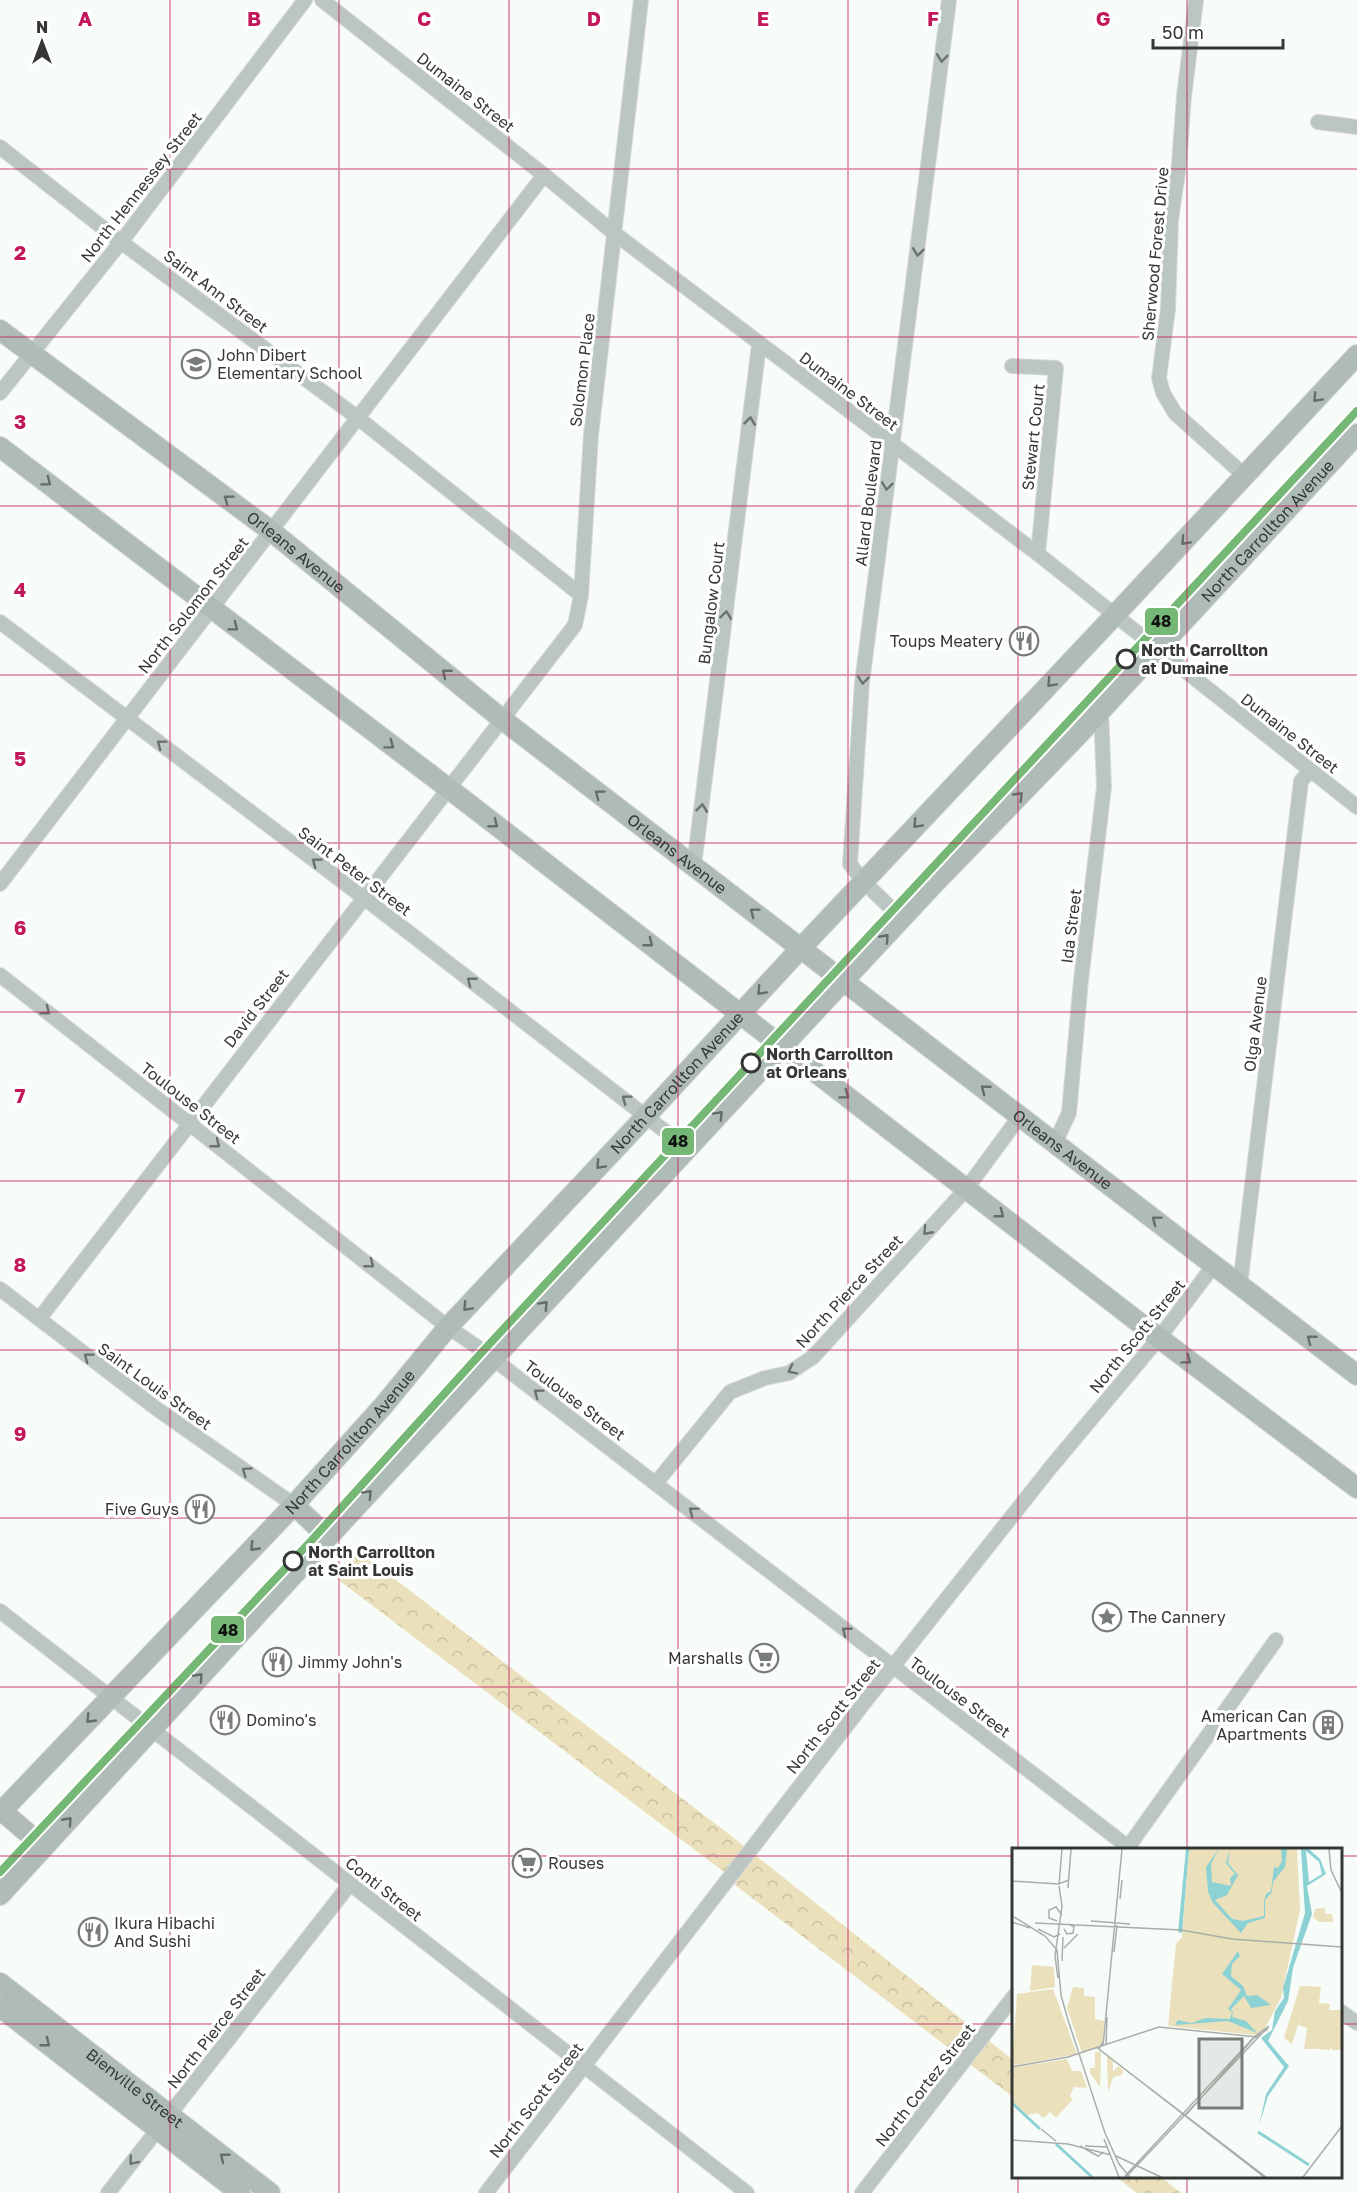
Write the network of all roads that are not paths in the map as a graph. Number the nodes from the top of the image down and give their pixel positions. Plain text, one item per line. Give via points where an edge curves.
1 (305, 0) edge
2 (322, 0) edge
3 (641, 0) edge
4 (949, 0) edge
5 (1196, 0) edge
6 (1318, 122) dead end
7 (1357, 127) edge
8 (0, 147) edge
9 (544, 175) junction
10 (614, 232) junction
11 (121, 242) junction
12 (0, 330) edge
13 (759, 345) junction
14 (30, 353) junction
15 (1357, 355) edge
16 (1012, 366) dead end
17 (0, 393) edge
18 (358, 418) junction
19 (1357, 434) edge
20 (892, 444) junction
21 (0, 447) edge
22 (1245, 476) junction
23 (271, 531) junction
24 (1038, 554) junction
25 (581, 595) junction
26 (211, 609) junction
27 (1114, 616) junction
28 (0, 622) edge
29 (1157, 649) junction
30 (1101, 709) junction
31 (127, 718) junction
32 (503, 720) junction
33 (1310, 771) junction
34 (448, 789) junction
35 (1357, 807) edge
36 (694, 866) junction
37 (864, 881) junction
38 (0, 884) edge
39 (363, 897) junction
40 (902, 919) junction
41 (801, 948) junction
42 (0, 975) edge
43 (845, 981) junction
44 (740, 1013) junction
45 (782, 1047) junction
46 (647, 1115) junction
47 (1020, 1116) junction
48 (189, 1123) junction
49 (1055, 1143) junction
50 (688, 1149) junction
51 (967, 1188) junction
52 (1214, 1265) junction
53 (1240, 1285) junction
54 (0, 1289) edge
55 (39, 1319) junction
56 (448, 1327) junction
57 (1159, 1338) junction
58 (494, 1359) junction
59 (1357, 1375) edge
60 (656, 1483) junction
61 (1357, 1488) edge
62 (294, 1505) junction
63 (328, 1537) junction
64 (0, 1611) edge
65 (1276, 1640) dead end
66 (892, 1667) junction
67 (111, 1697) junction
68 (152, 1730) junction
69 (1, 1812) edge
70 (44, 1847) junction
71 (1128, 1848) edge
72 (1130, 1848) edge
73 (350, 1884) junction
74 (0, 1895) edge
75 (0, 1983) edge
76 (1012, 1999) edge
77 (0, 2007) edge
78 (1342, 2012) edge
79 (1357, 2024) edge
80 (583, 2066) junction
81 (163, 2121) junction
82 (108, 2193) edge
83 (240, 2193) edge
84 (270, 2193) edge
85 (486, 2193) edge
86 (747, 2193) edge
87 (862, 2193) edge

1 - 11 street, North Hennessey Street
2 - 9 street, Dumaine Street
3 - 10 street, Solomon Place
4 -> 20 street, Allard Boulevard
5 - 22 street, Sherwood Forest Drive via 1171,220 1168,309 1159,378 1175,413
6 - 7 street
8 - 11 street, Saint Ann Street
9 - 10 street, Dumaine Street
9 - 18 street, North Solomon Street
10 - 13 street, Dumaine Street
10 - 25 street, Solomon Place via 591,435
11 - 14 street, North Hennessey Street
11 - 18 street, Saint Ann Street
12 - 14 main road, Orleans Avenue
13 - 20 street, Dumaine Street
36 -> 13 street, Bungalow Court
14 - 17 street, North Hennessey Street
23 -> 14 main road, Orleans Avenue
15 -> 22 main road, North Carrollton Avenue
16 - 24 street, Stewart Court via 1056,368
18 - 23 street, North Solomon Street
18 - 25 street, Saint Ann Street
19 - 29 main road, North Carrollton Avenue
20 - 24 street, Dumaine Street
20 -> 37 street, Allard Boulevard via 862,683 850,864
21 -> 26 main road
22 -> 27 main road, North Carrollton Avenue
23 - 26 street, North Solomon Street
32 -> 23 main road, Orleans Avenue
24 - 27 street, Dumaine Street
25 - 32 street, Solomon Place via 575,625
26 - 31 street, North Solomon Street
26 -> 34 main road
27 - 29 street, Dumaine Street
27 -> 37 main road, North Carrollton Avenue
28 - 31 street, Saint Peter Street
29 - 30 main road, North Carrollton Avenue
29 - 33 street, Dumaine Street
40 -> 30 main road, North Carrollton Avenue
30 - 49 street, Ida Street via 1104,787 1069,1113
31 - 38 street, North Solomon Street
39 -> 31 street, Saint Peter Street
32 - 34 street, David Street
36 -> 32 main road, Orleans Avenue
33 - 35 street, Dumaine Street
33 - 53 street, Olga Avenue via 1300,781
34 - 39 street, David Street
34 -> 44 main road
41 -> 36 main road, Orleans Avenue
37 - 40 street, Allard Boulevard
37 - 41 main road, North Carrollton Avenue
46 -> 39 street, Saint Peter Street
39 - 48 street, David Street
43 -> 40 main road, North Carrollton Avenue
41 - 43 main road, Orleans Avenue
41 -> 44 main road, North Carrollton Avenue
42 -> 48 street, Toulouse Street
43 - 45 main road, North Carrollton Avenue
47 -> 43 main road, Orleans Avenue
44 - 45 main road
44 - 46 main road, North Carrollton Avenue
50 -> 45 main road, North Carrollton Avenue
45 -> 51 main road
46 - 50 street, Saint Peter Street
46 -> 56 main road, North Carrollton Avenue
47 - 49 main road, Orleans Avenue
47 - 51 street, North Pierce Street
48 - 55 street, David Street
48 -> 56 street, Toulouse Street
52 -> 49 main road, Orleans Avenue
58 -> 50 main road, North Carrollton Avenue
51 -> 57 main road
51 -> 60 street, North Pierce Street via 813,1358 789,1373 730,1392
52 - 53 main road, Orleans Avenue
52 - 57 street, North Scott Street
59 -> 53 main road, Orleans Avenue
54 - 55 street, Saint Louis Street
62 -> 55 street, Saint Louis Street via 157,1409
56 - 58 street, Toulouse Street
56 - 62 main road, North Carrollton Avenue
57 -> 61 main road
57 - 66 street, North Scott Street
60 -> 58 street, Toulouse Street
63 -> 58 main road, North Carrollton Avenue
66 -> 60 street, Toulouse Street
62 - 63 main road
62 -> 67 main road, North Carrollton Avenue
68 -> 63 main road, North Carrollton Avenue
64 - 67 street, Conti Street
65 - 72 street
66 - 71 street, Toulouse Street
66 - 80 street, North Scott Street
67 - 68 street, Conti Street
67 -> 69 main road, North Carrollton Avenue
70 -> 68 main road, North Carrollton Avenue
68 - 73 street, Conti Street
69 - 70 main road
70 - 74 main road, North Carrollton Avenue
73 - 80 street, Conti Street
73 - 81 street, North Pierce Street
75 - 81 main road, Bienville Street
76 - 87 street, North Cortez Street
77 -> 81 main road, Bienville Street
78 - 79 street
80 - 85 street, North Scott Street
80 - 86 street, Conti Street
81 -> 82 street, North Pierce Street
81 - 83 main road, Bienville Street
84 -> 81 main road, Bienville Street

